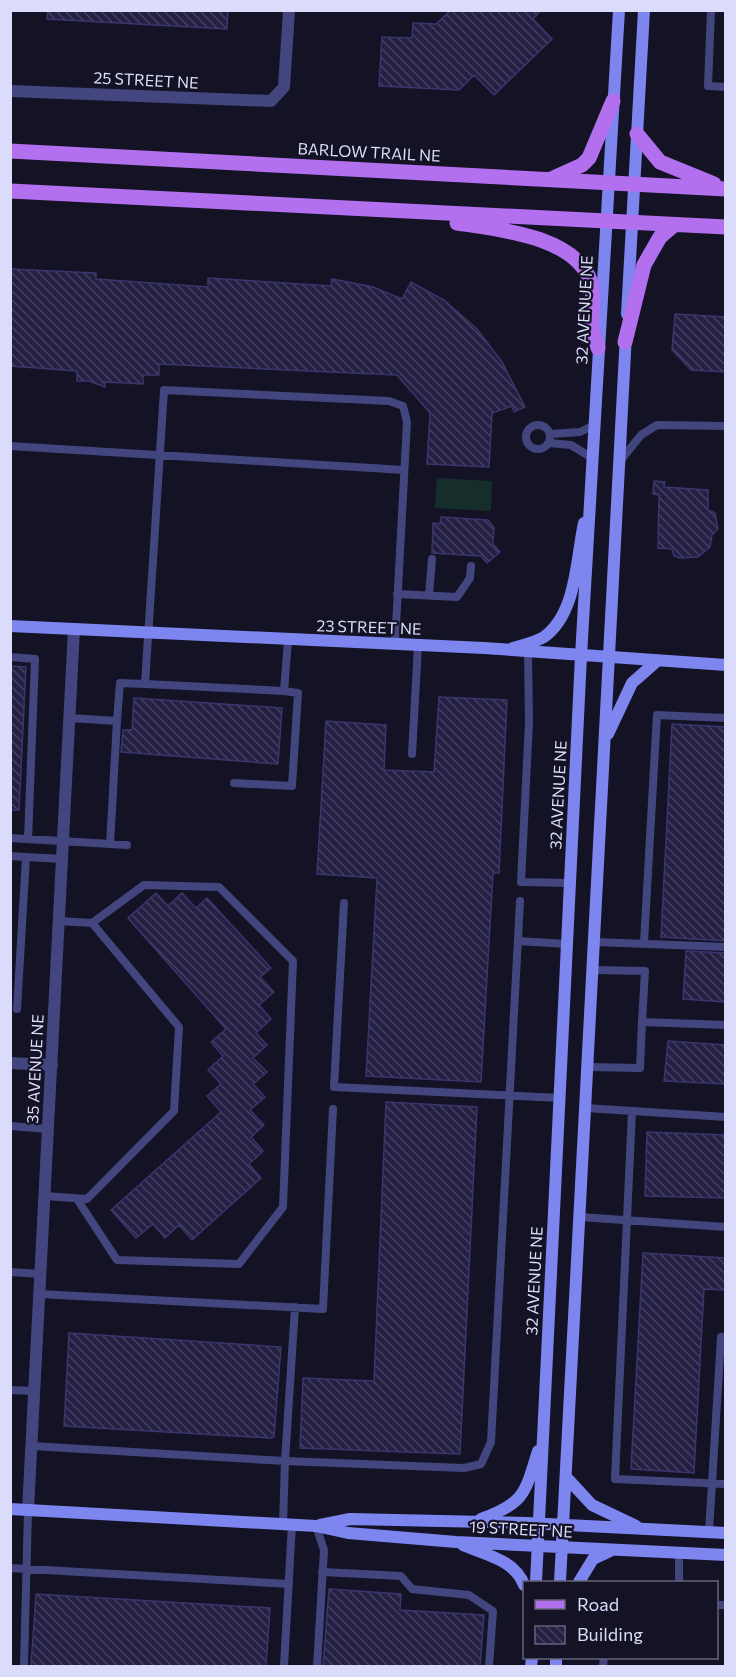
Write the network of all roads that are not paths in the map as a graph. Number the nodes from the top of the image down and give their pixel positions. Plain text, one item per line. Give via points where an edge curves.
1 (289, 10) edge
2 (619, 10) edge
3 (644, 10) edge
4 (711, 10) edge
5 (726, 87) edge
6 (10, 91) edge
7 (612, 102) junction
8 (637, 134) junction
9 (10, 151) edge
10 (549, 180) junction
11 (608, 183) junction
12 (634, 184) junction
13 (726, 189) edge
14 (10, 191) edge
15 (377, 211) junction
16 (605, 222) junction
17 (631, 223) junction
18 (674, 225) junction
19 (726, 228) edge
20 (625, 342) junction
21 (598, 348) junction
22 (596, 424) junction
23 (726, 426) edge
24 (550, 434) junction
25 (549, 443) junction
26 (10, 446) edge
27 (160, 456) junction
28 (594, 459) junction
29 (620, 462) junction
30 (404, 470) junction
31 (592, 490) junction
32 (432, 559) dead end
33 (471, 566) dead end
34 (397, 594) junction
35 (429, 595) junction
36 (10, 626) edge
37 (74, 629) junction
38 (149, 634) junction
39 (288, 640) junction
40 (395, 644) junction
41 (418, 645) junction
42 (506, 650) junction
43 (528, 651) junction
44 (581, 656) junction
45 (10, 657) edge
46 (609, 658) junction
47 (657, 661) junction
48 (726, 665) edge
49 (145, 684) junction
50 (284, 691) junction
51 (70, 718) junction
52 (726, 718) edge
53 (117, 721) junction
54 (604, 744) junction
55 (412, 754) dead end
56 (234, 783) dead end
57 (10, 838) edge
58 (28, 839) junction
59 (63, 841) junction
60 (110, 844) junction
61 (127, 845) dead end
62 (10, 856) edge
63 (26, 857) junction
64 (62, 859) junction
65 (570, 883) junction
66 (520, 901) dead end
67 (344, 903) dead end
68 (59, 921) junction
69 (92, 923) junction
70 (518, 941) junction
71 (595, 942) junction
72 (644, 942) junction
73 (567, 944) junction
74 (726, 947) edge
75 (593, 970) junction
76 (17, 1009) dead end
77 (642, 1022) junction
78 (726, 1025) edge
79 (10, 1063) edge
80 (51, 1065) junction
81 (588, 1067) junction
82 (510, 1095) junction
83 (560, 1098) junction
84 (586, 1108) junction
85 (333, 1109) dead end
86 (632, 1111) junction
87 (726, 1117) edge
88 (10, 1126) edge
89 (48, 1129) junction
90 (45, 1196) junction
91 (77, 1198) junction
92 (580, 1217) junction
93 (627, 1221) junction
94 (726, 1227) edge
95 (10, 1272) edge
96 (41, 1274) junction
97 (39, 1294) junction
98 (295, 1307) junction
99 (726, 1337) edge
100 (10, 1390) edge
101 (34, 1391) junction
102 (722, 1394) edge
103 (543, 1435) junction
104 (32, 1446) junction
105 (285, 1461) junction
106 (567, 1478) junction
107 (714, 1483) junction
108 (726, 1484) edge
109 (10, 1509) edge
110 (28, 1510) junction
111 (472, 1522) junction
112 (288, 1524) junction
113 (539, 1524) junction
114 (316, 1526) junction
115 (563, 1526) junction
116 (643, 1529) junction
117 (709, 1532) junction
118 (726, 1533) edge
119 (456, 1542) junction
120 (538, 1545) junction
121 (562, 1546) junction
122 (611, 1551) junction
123 (680, 1553) junction
124 (726, 1555) edge
125 (10, 1568) edge
126 (25, 1569) junction
127 (322, 1572) junction
128 (523, 1581) edge
129 (536, 1581) edge
130 (560, 1581) edge
131 (580, 1581) edge
132 (679, 1581) edge
133 (289, 1584) junction
134 (24, 1666) edge
135 (284, 1666) edge
136 (317, 1666) edge
137 (489, 1666) edge

1 - 6 street, 25 STREET NE via 286,74 279,96 264,102
2 - 7 main road, 32 AVENUE NE
3 - 8 main road
4 - 5 lane via 708,86
7 - 10 main road via 589,158
7 - 11 main road, 32 AVENUE NE
8 - 12 main road
8 - 13 main road via 660,162
9 - 10 main road, BARLOW TRAIL NE
10 - 11 main road, BARLOW TRAIL NE
11 - 12 main road, BARLOW TRAIL NE
11 - 16 main road, 32 AVENUE NE
12 - 13 main road, BARLOW TRAIL NE
12 - 17 main road
14 - 15 main road
15 - 16 main road
15 - 21 main road via 508,231 552,244 580,264 590,281 592,327
16 - 17 main road
16 - 21 main road, 32 AVENUE NE
17 - 18 main road
17 - 20 main road
18 - 19 main road
18 - 20 main road via 660,237 644,265
20 - 29 main road
21 - 22 main road, 32 AVENUE NE
22 - 24 lane via 580,432
22 - 28 main road, 32 AVENUE NE
23 - 29 lane via 657,425 641,435
24 - 25 lane
24 - 25 lane via 544,426 536,425 528,429 526,437 534,449
25 - 28 lane via 570,445
26 - 27 lane
27 - 30 lane
27 - 30 lane via 164,390 389,400 402,406 406,414
27 - 38 lane
28 - 31 main road, 32 AVENUE NE
29 - 46 main road
30 - 34 lane
31 - 42 main road via 573,585 563,613 542,638
31 - 44 main road, 32 AVENUE NE
32 - 35 lane
33 - 35 lane via 470,578 458,597
34 - 35 lane
34 - 40 lane
36 - 37 main road, 23 STREET NE
37 - 38 main road, 23 STREET NE
37 - 51 street, 35 AVENUE NE
38 - 39 main road, 23 STREET NE
38 - 49 lane
39 - 40 main road, 23 STREET NE
39 - 50 lane
40 - 41 main road, 23 STREET NE
41 - 42 main road, 23 STREET NE
41 - 55 lane
42 - 43 main road, 23 STREET NE
43 - 44 main road, 23 STREET NE
43 - 65 lane via 529,723 521,882
44 - 46 main road, 23 STREET NE
44 - 65 main road, 32 AVENUE NE
45 - 58 lane via 35,658
46 - 47 main road, 23 STREET NE
46 - 54 main road
47 - 48 main road, 23 STREET NE
47 - 54 main road via 624,694
49 - 50 lane
49 - 53 lane via 120,683
50 - 56 lane via 298,693 292,786
51 - 53 lane
51 - 59 street, 35 AVENUE NE
52 - 72 lane via 657,715
53 - 60 lane
54 - 71 main road
57 - 58 lane
58 - 59 lane
59 - 60 lane
59 - 64 street, 35 AVENUE NE
60 - 61 lane
62 - 63 lane
63 - 64 lane
63 - 76 lane
64 - 68 street, 35 AVENUE NE
65 - 73 main road, 32 AVENUE NE
66 - 70 lane
67 - 82 lane via 334,1088
68 - 69 lane
68 - 80 street, 35 AVENUE NE
69 - 91 lane via 179,1027 174,1111 87,1199
69 - 91 lane via 144,885 219,887 293,961 283,1207 239,1264 117,1260
70 - 73 lane
70 - 82 lane
71 - 72 lane
71 - 75 main road
72 - 74 lane
73 - 83 main road, 32 AVENUE NE
75 - 77 lane via 645,971
75 - 81 main road
77 - 78 lane
77 - 81 lane via 640,1068
79 - 80 street
80 - 89 street, 35 AVENUE NE
81 - 84 main road
82 - 83 lane
82 - 105 lane via 491,1442 481,1464 464,1468
83 - 103 main road, 32 AVENUE NE
84 - 86 lane
84 - 92 main road
85 - 98 lane via 323,1309
86 - 87 lane
86 - 93 lane
88 - 89 lane
89 - 90 street, 35 AVENUE NE
90 - 91 lane
90 - 96 street, 35 AVENUE NE
92 - 93 lane
92 - 106 main road
93 - 94 lane
93 - 107 lane via 615,1479
95 - 96 lane
96 - 97 street, 35 AVENUE NE
97 - 98 lane
97 - 101 street, 35 AVENUE NE
98 - 105 lane
99 - 102 lane via 722,1336
100 - 101 lane
101 - 104 street, 35 AVENUE NE
102 - 107 lane
103 - 111 main road via 519,1501
103 - 113 main road, 32 AVENUE NE
104 - 105 lane
104 - 110 street, 35 AVENUE NE
105 - 112 lane
106 - 115 main road
106 - 116 main road via 592,1505
107 - 108 lane
107 - 117 lane
109 - 110 main road, 19 STREET NE
110 - 112 main road, 19 STREET NE
110 - 126 lane
111 - 113 main road, 19 STREET NE
111 - 114 main road, 19 STREET NE via 350,1519
112 - 114 main road, 19 STREET NE
112 - 133 lane
113 - 115 main road, 19 STREET NE
113 - 120 main road, 32 AVENUE NE
114 - 119 main road, 19 STREET NE via 348,1533
114 - 127 lane via 324,1550
115 - 116 main road, 19 STREET NE
115 - 121 main road
116 - 117 main road, 19 STREET NE
117 - 118 main road, 19 STREET NE
119 - 120 main road, 19 STREET NE
119 - 128 main road via 510,1564
120 - 121 main road, 19 STREET NE
120 - 129 main road, 32 AVENUE NE
121 - 122 main road, 19 STREET NE
121 - 130 main road
122 - 123 main road, 19 STREET NE
122 - 131 main road via 593,1559
123 - 124 main road, 19 STREET NE
123 - 132 lane
125 - 126 lane
126 - 133 lane
126 - 134 lane
127 - 136 lane
127 - 137 lane via 401,1576 412,1589 469,1594 493,1611
133 - 135 lane

